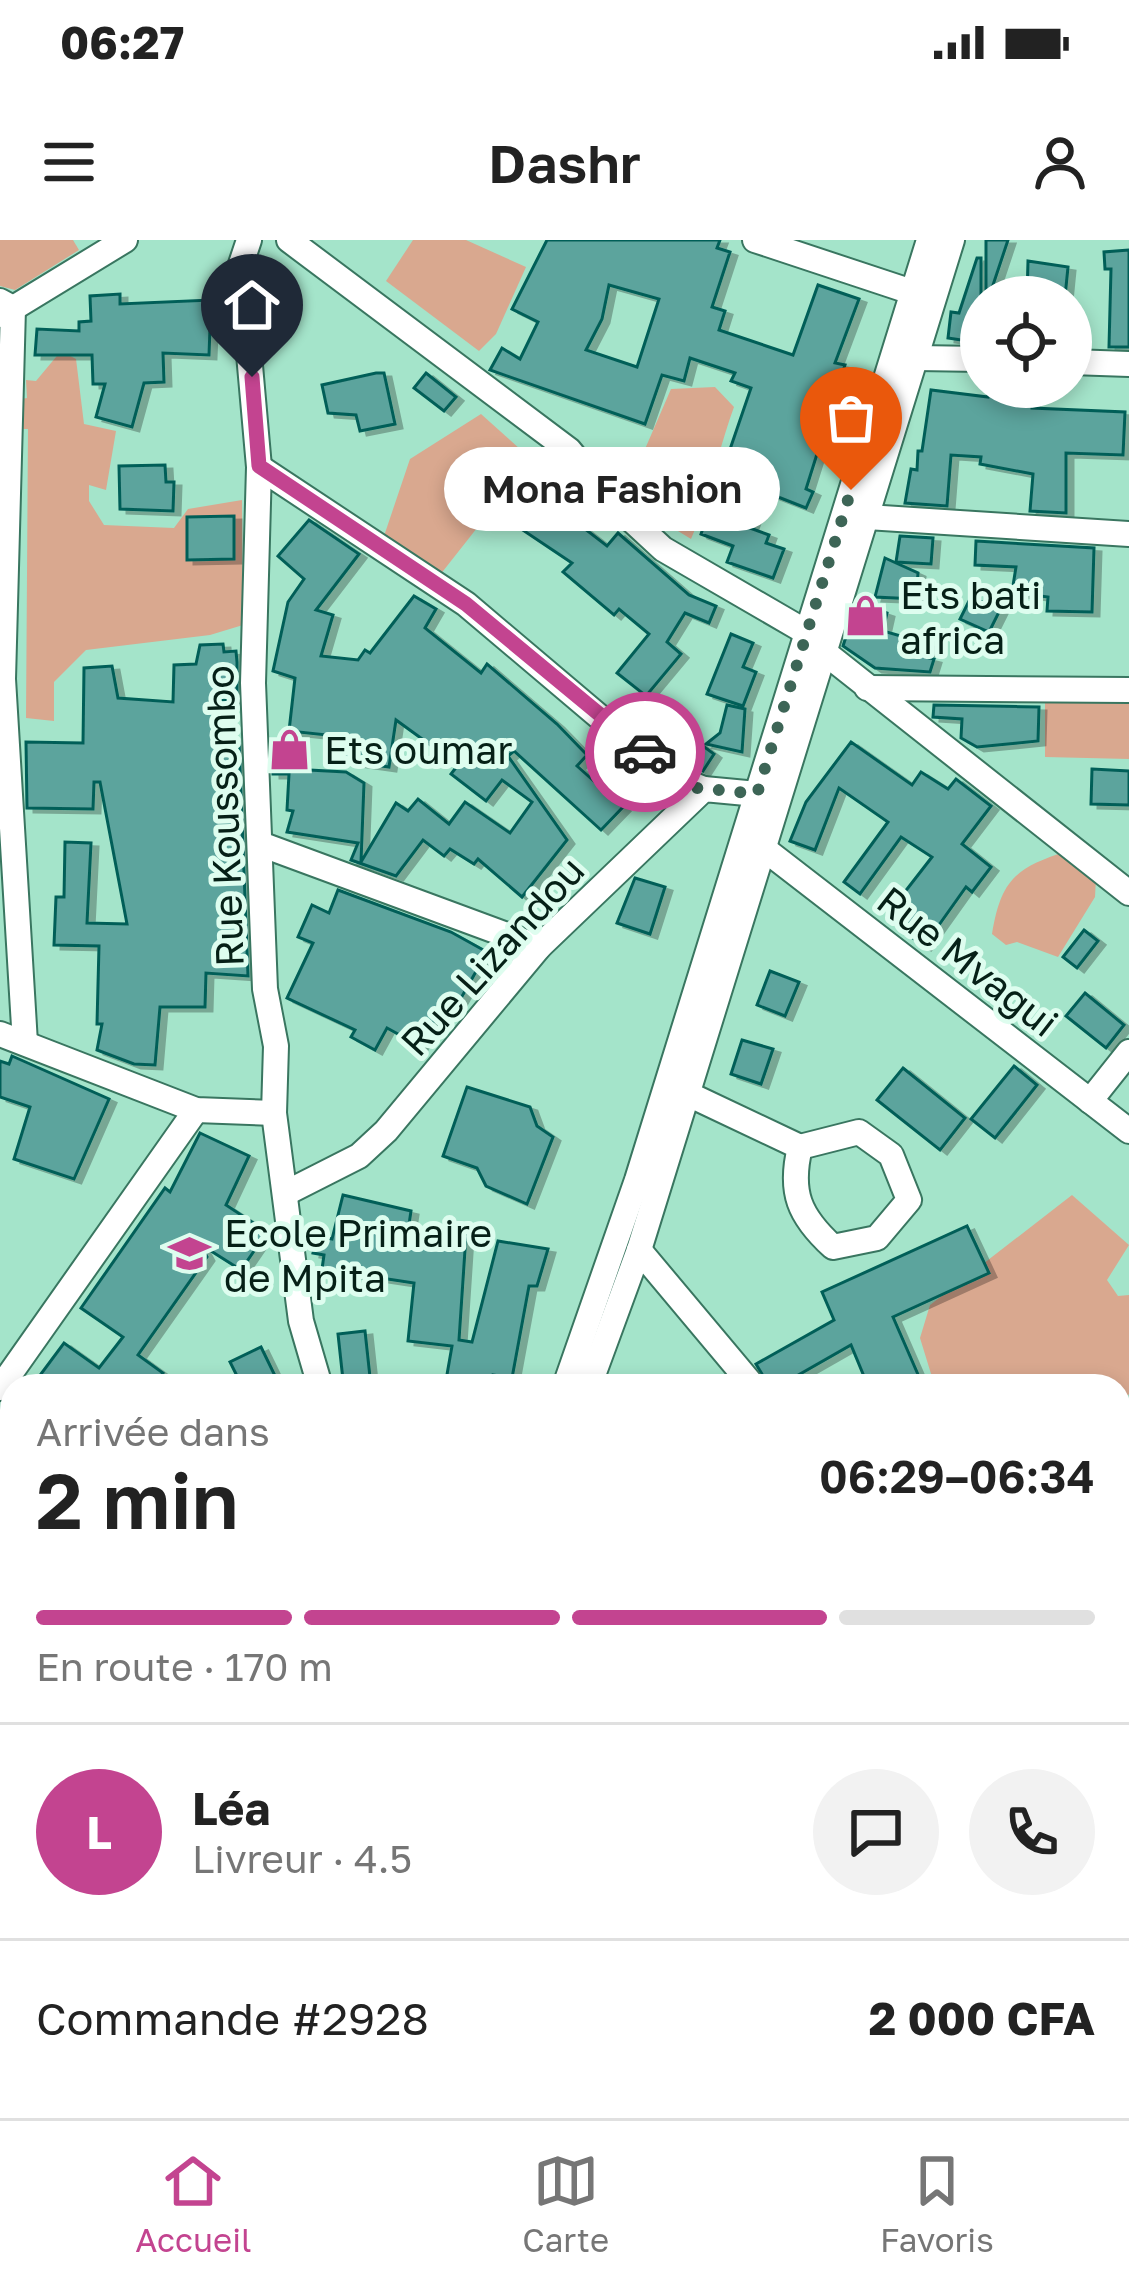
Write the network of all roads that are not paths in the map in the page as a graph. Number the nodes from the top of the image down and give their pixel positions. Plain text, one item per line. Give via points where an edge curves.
1 (124, 240) edge
2 (250, 240) edge
3 (289, 240) edge
4 (755, 240) edge
5 (929, 240) edge
6 (952, 240) edge
7 (912, 292) junction
8 (4, 308) edge
9 (917, 358) junction
10 (960, 359) edge
11 (1092, 363) edge
12 (1129, 364) edge
13 (259, 466) junction
14 (867, 517) junction
15 (1129, 534) edge
16 (806, 632) junction
17 (824, 652) junction
18 (867, 688) junction
19 (1129, 690) edge
20 (704, 789) junction
21 (757, 794) junction
22 (263, 845) junction
23 (763, 848) junction
24 (1129, 893) edge
25 (539, 947) junction
26 (0, 1034) edge
27 (25, 1043) junction
28 (1129, 1052) edge
29 (688, 1094) junction
30 (1090, 1101) junction
31 (196, 1110) junction
32 (274, 1113) junction
33 (1129, 1131) edge
34 (800, 1147) junction
35 (286, 1193) junction
36 (639, 1250) junction
37 (10, 1374) edge
38 (316, 1374) edge
39 (570, 1374) edge
40 (593, 1374) edge
41 (743, 1374) edge

1 - 8 street
2 - 13 street, Rue Koussombo via 241,264
3 - 16 street via 569,450 663,549
4 - 7 street
5 - 7 street
6 - 9 street
7 - 16 street
8 - 27 street via 3,679
9 - 10 street
9 - 14 street
11 - 12 street
13 - 20 street via 466,604 667,774
13 - 22 street, Rue Koussombo via 253,683
14 - 15 street
14 - 17 street
16 - 21 street
17 - 18 street
17 - 23 street
18 - 19 street
18 - 24 street
20 - 21 street
20 - 25 street, Rue Lizandou
21 - 39 street
22 - 25 street
22 - 32 street, Rue Koussombo
23 - 29 street
23 - 30 street, Rue Mvagui
25 - 35 street, Rue Lizandou via 386,1131 359,1156
26 - 27 street
27 - 31 street
28 - 30 street
29 - 34 street
29 - 36 street
30 - 33 street, Rue Mvagui
31 - 32 street
31 - 37 street
32 - 35 street, Rue Koussombo
34 - 34 street via 792,1180 804,1221 833,1247 877,1238 909,1200 892,1155 859,1132
35 - 38 street, Rue Koussombo via 301,1321
36 - 40 street
36 - 41 street

